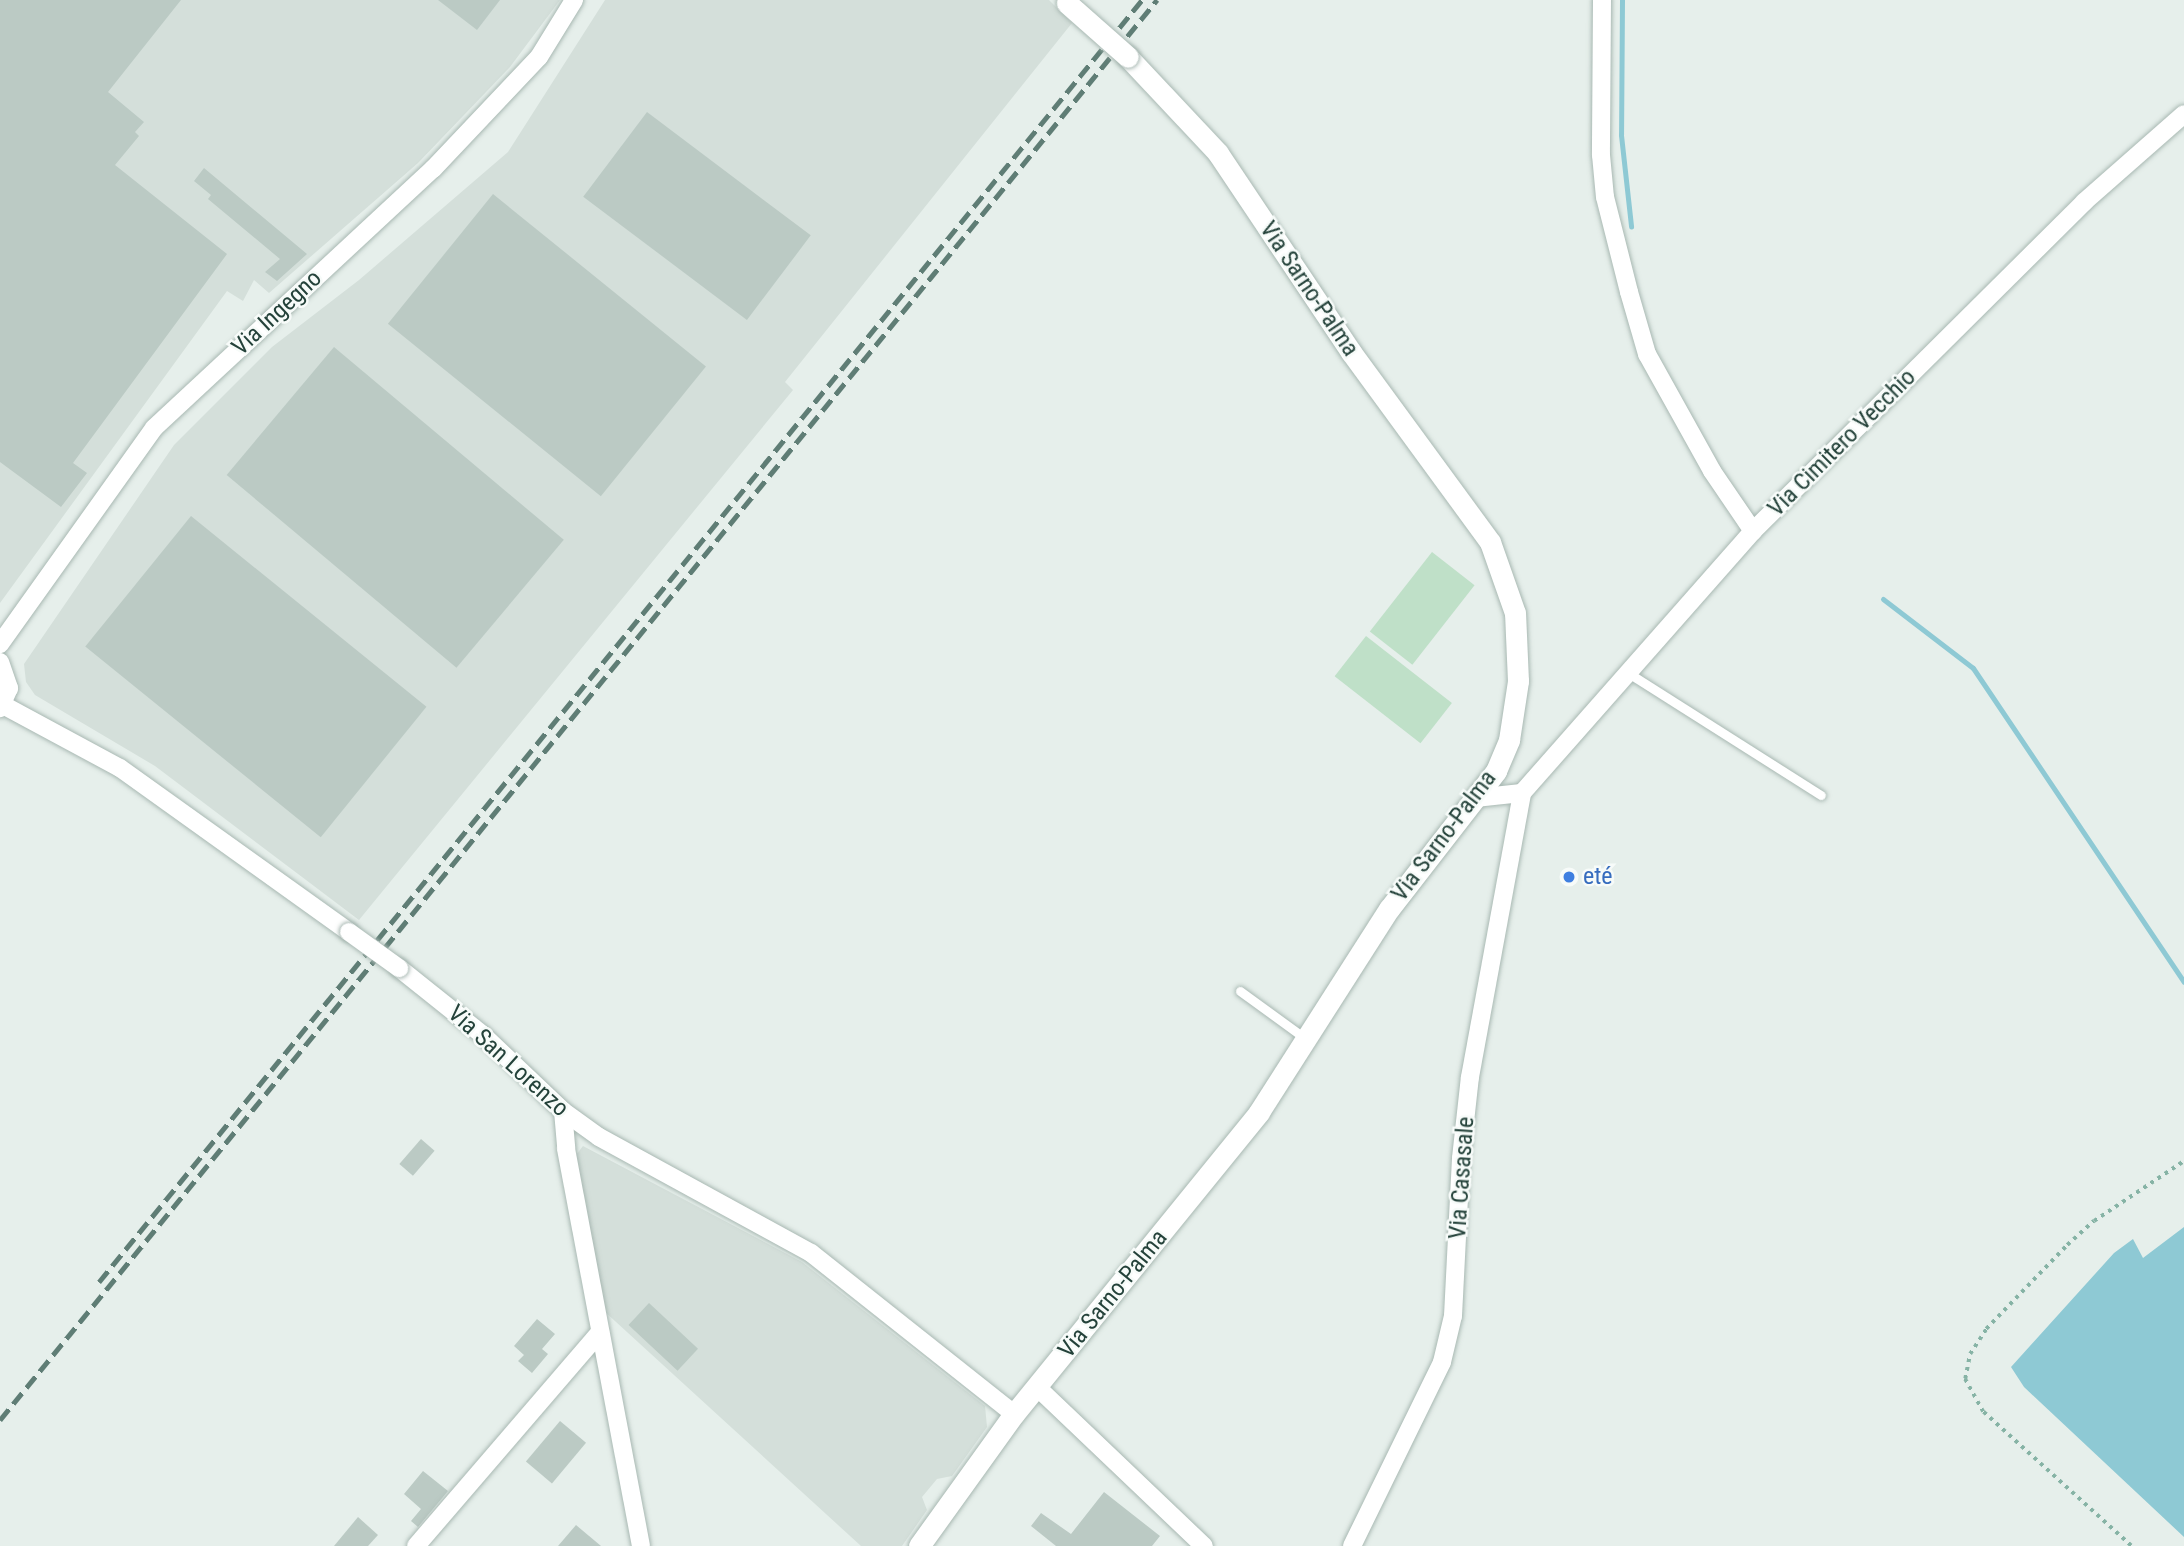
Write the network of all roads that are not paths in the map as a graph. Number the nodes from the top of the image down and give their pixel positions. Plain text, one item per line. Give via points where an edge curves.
1 (574, 0) edge
2 (1602, 0) edge
3 (1066, 2) edge
4 (2184, 114) edge
5 (1753, 531) junction
6 (0, 644) edge
7 (0, 662) edge
8 (1630, 674) junction
9 (1, 707) edge
10 (1522, 793) junction
11 (1821, 795) dead end
12 (1475, 798) junction
13 (1240, 991) dead end
14 (1306, 1039) junction
15 (564, 1111) junction
16 (600, 1332) junction
17 (1038, 1388) junction
18 (1014, 1414) junction
19 (416, 1546) edge
20 (641, 1546) edge
21 (919, 1546) edge
22 (1204, 1546) edge
23 (1352, 1546) edge

1 - 6 street, Via Ingegno via 539,57 433,169 154,428
2 - 5 street via 1601,155 1605,197 1629,292 1647,354 1712,471
3 - 12 main road, Via Sarno-Palma, bridge via 1128,57 1217,153 1351,352 1490,542 1515,613 1518,681 1509,740 1496,771
4 - 5 street, Via Cimitero Vecchio via 2084,202
5 - 8 street, Via Cimitero Vecchio
7 - 9 street via 9,688
8 - 10 street, Via Cimitero Vecchio
8 - 11 lane
9 - 15 street, Via San Lorenzo, bridge via 120,768 349,932 483,1035
10 - 12 street
10 - 23 street, Via Casasale via 1470,1077 1453,1316 1442,1362
12 - 14 main road, Via Sarno-Palma via 1389,909
13 - 14 lane
14 - 17 main road, Via Sarno-Palma via 1259,1112
15 - 16 street via 566,1149
15 - 18 street, Via San Lorenzo via 599,1137 811,1253
16 - 19 street
16 - 20 street
17 - 18 main road, Via Sarno-Palma
17 - 22 street
18 - 21 main road, Via Sarno-Palma

